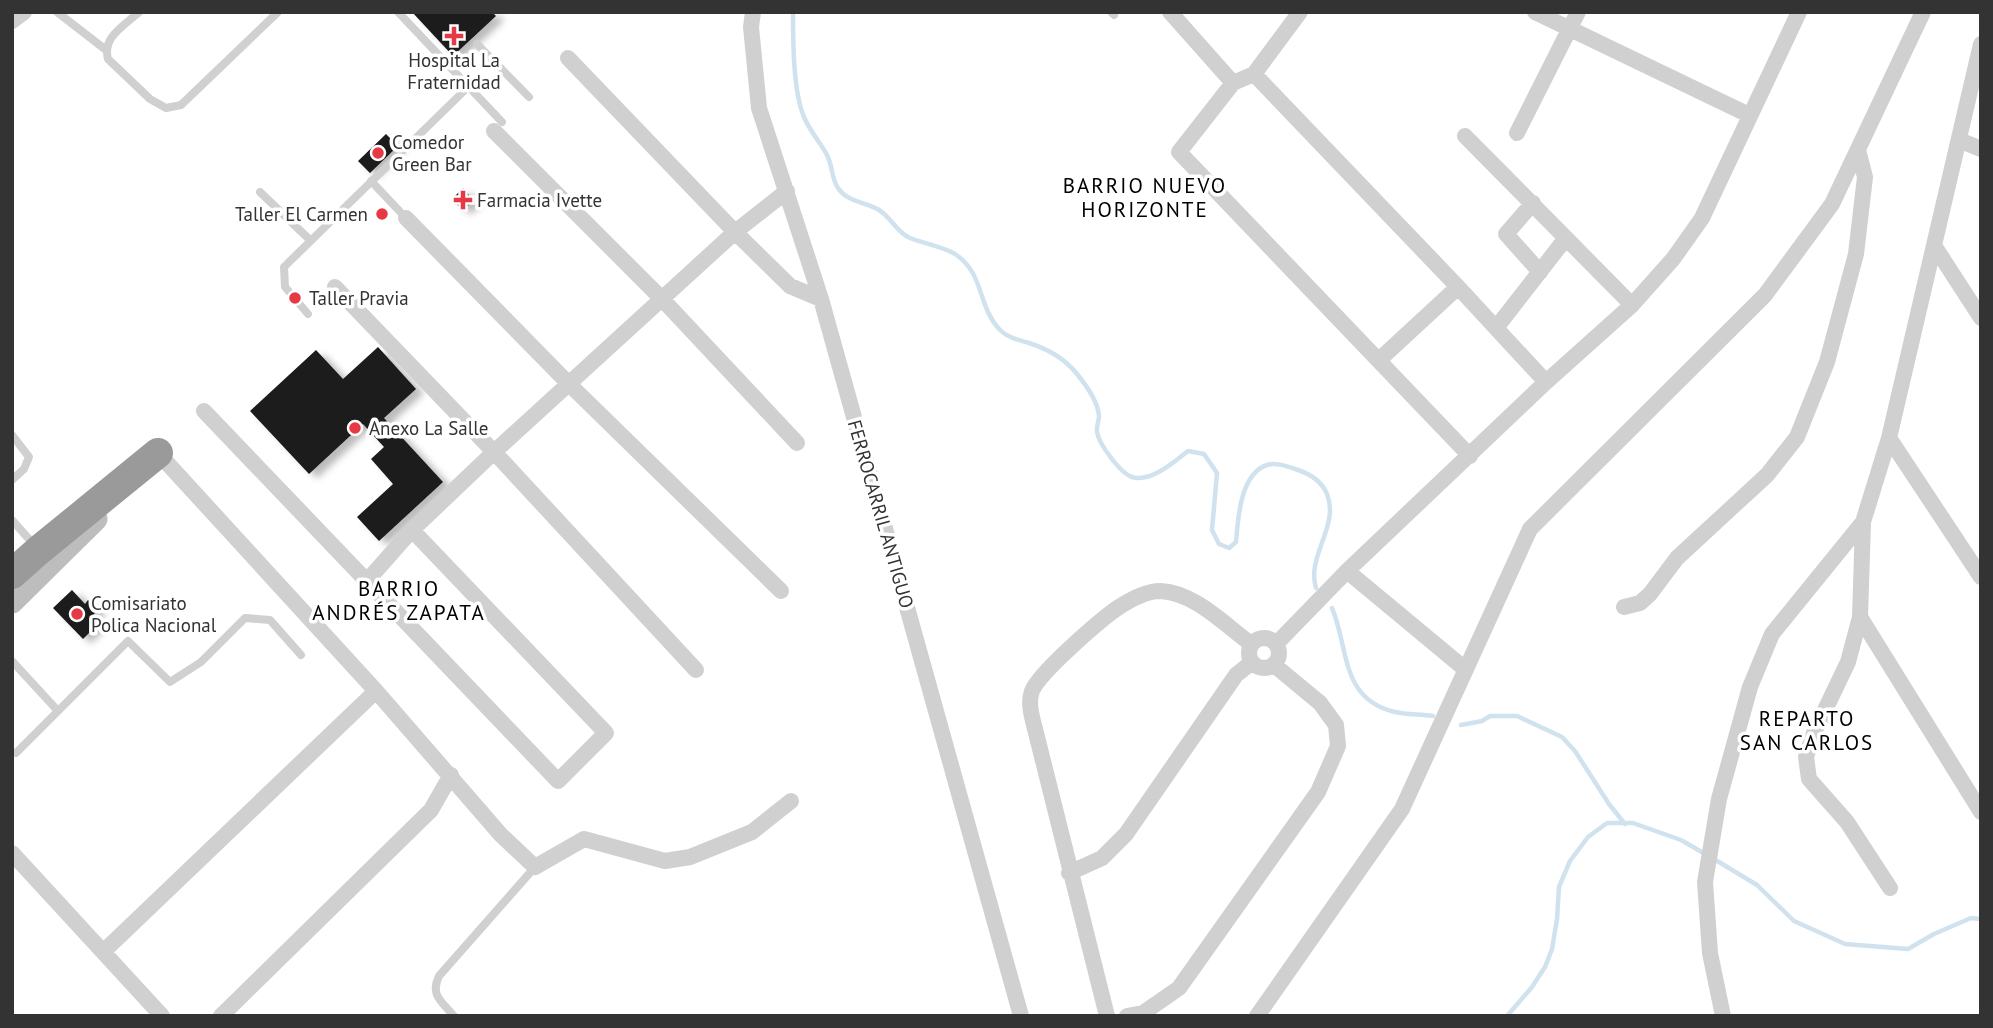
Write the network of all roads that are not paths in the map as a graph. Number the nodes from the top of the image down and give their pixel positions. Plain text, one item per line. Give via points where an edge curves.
1 (24, 12) edge
2 (57, 12) edge
3 (139, 12) edge
4 (278, 12) edge
5 (398, 12) edge
6 (753, 12) edge
7 (1170, 12) edge
8 (1300, 12) edge
9 (1535, 12) edge
10 (1577, 12) edge
11 (1799, 12) edge
12 (1923, 12) edge
13 (12, 21) edge
14 (1569, 30) junction
15 (477, 44) dead end
16 (1981, 44) edge
17 (106, 50) junction
18 (568, 58) dead end
19 (1254, 74) junction
20 (1233, 83) junction
21 (468, 87) junction
22 (529, 97) dead end
23 (1749, 115) junction
24 (498, 127) joint
25 (1517, 133) dead end
26 (1465, 136) dead end
27 (1959, 140) junction
28 (1981, 149) edge
29 (1858, 150) junction
30 (371, 181) junction
31 (787, 191) junction
32 (260, 192) dead end
33 (1533, 204) junction
34 (405, 218) joint
35 (735, 232) junction
36 (1566, 238) junction
37 (310, 240) junction
38 (1935, 247) junction
39 (1540, 272) junction
40 (335, 287) dead end
41 (1458, 287) junction
42 (662, 299) junction
43 (821, 299) junction
44 (1632, 305) junction
45 (307, 314) dead end
46 (1981, 318) edge
47 (1496, 328) junction
48 (1378, 360) junction
49 (1546, 382) junction
50 (569, 384) junction
51 (204, 411) dead end
52 (12, 435) edge
53 (1889, 438) junction
54 (797, 443) dead end
55 (494, 452) junction
56 (158, 453) junction
57 (1470, 456) junction
58 (12, 480) edge
59 (12, 520) edge
60 (1863, 522) junction
61 (412, 530) junction
62 (39, 550) junction
63 (1347, 571) junction
64 (12, 574) edge
65 (1981, 577) edge
66 (366, 582) junction
67 (12, 590) edge
68 (781, 591) dead end
69 (12, 602) edge
70 (1623, 607) dead end
71 (1860, 617) junction
72 (1277, 643) junction
73 (1251, 644) junction
74 (301, 655) dead end
75 (12, 661) edge
76 (1252, 662) junction
77 (1274, 665) junction
78 (1465, 669) junction
79 (696, 670) dead end
80 (376, 691) junction
81 (58, 711) junction
82 (16, 752) dead end
83 (451, 775) junction
84 (791, 801) dead end
85 (1980, 807) edge
86 (12, 853) edge
87 (535, 867) junction
88 (1069, 873) junction
89 (1889, 888) dead end
90 (103, 952) junction
91 (162, 1016) edge
92 (221, 1016) edge
93 (454, 1016) edge
94 (1021, 1016) edge
95 (1107, 1016) edge
96 (1127, 1016) edge
97 (1256, 1016) edge
98 (1723, 1016) edge

1 - 13 street
2 - 17 lane
3 - 17 lane via 109,39
4 - 17 lane via 181,105 166,108 150,99 108,59
5 - 21 lane
6 - 31 street, FERROCARRIL ANTIGUO via 759,108
7 - 20 street
8 - 19 street
9 - 14 street
10 - 14 street
11 - 23 street
12 - 29 street
14 - 23 street
14 - 25 street
15 - 22 lane
16 - 27 street
18 - 35 street
19 - 20 street
19 - 41 street
20 - 48 street via 1179,152
21 - 24 lane
21 - 30 lane
23 - 44 street via 1702,218
24 - 42 street
26 - 33 street
27 - 28 street
27 - 38 street
29 - 70 street via 1865,177 1856,254 1827,362 1797,437 1767,475 1678,558 1650,594 1640,603
29 - 78 street via 1832,204 1765,295 1530,529
30 - 34 lane
30 - 37 lane
31 - 35 street
31 - 43 street, FERROCARRIL ANTIGUO
32 - 37 lane
33 - 36 street
33 - 39 street via 1506,234
34 - 50 street
35 - 42 street
35 - 43 street via 790,286
36 - 39 street
36 - 44 street
37 - 45 lane via 284,267 285,287
38 - 46 street
38 - 53 street
39 - 47 street
40 - 55 street
41 - 47 street
41 - 48 street
42 - 50 street
42 - 54 street
43 - 94 street, FERROCARRIL ANTIGUO
44 - 49 street
47 - 49 street
48 - 57 street
49 - 57 street
50 - 55 street
50 - 68 street
51 - 66 street
52 - 58 lane via 29,457
53 - 60 street
53 - 65 street
55 - 61 street
55 - 79 street
56 - 62 highway
56 - 67 street
56 - 69 street
56 - 80 street
57 - 63 street
59 - 62 lane
60 - 71 street
60 - 98 street via 1772,634 1750,687 1719,799 1705,882 1710,953
61 - 66 street
61 - 66 street via 606,733 558,781
62 - 64 highway
63 - 72 street
63 - 78 street
71 - 85 street
71 - 89 street via 1848,662 1806,757 1809,779 1847,822
72 - 73 street via 1259,638
72 - 77 street via 1279,659
73 - 76 street
73 - 88 street via 1190,599 1160,591 1116,609 1044,671 1032,690 1030,704
74 - 81 lane via 270,620 245,618 201,662 170,682 128,641
75 - 81 lane
76 - 77 street via 1258,667
76 - 88 street via 1236,675 1126,834 1102,858
77 - 96 street via 1320,703 1336,725 1338,746 1318,792 1179,988 1143,1013
78 - 97 street via 1402,808
80 - 83 street
80 - 90 street
81 - 82 lane
83 - 87 street via 501,835
83 - 92 street via 431,810
84 - 87 street via 752,832 690,857 666,861 583,839
86 - 90 street
87 - 93 lane via 439,976 436,995
88 - 95 street
90 - 91 street

